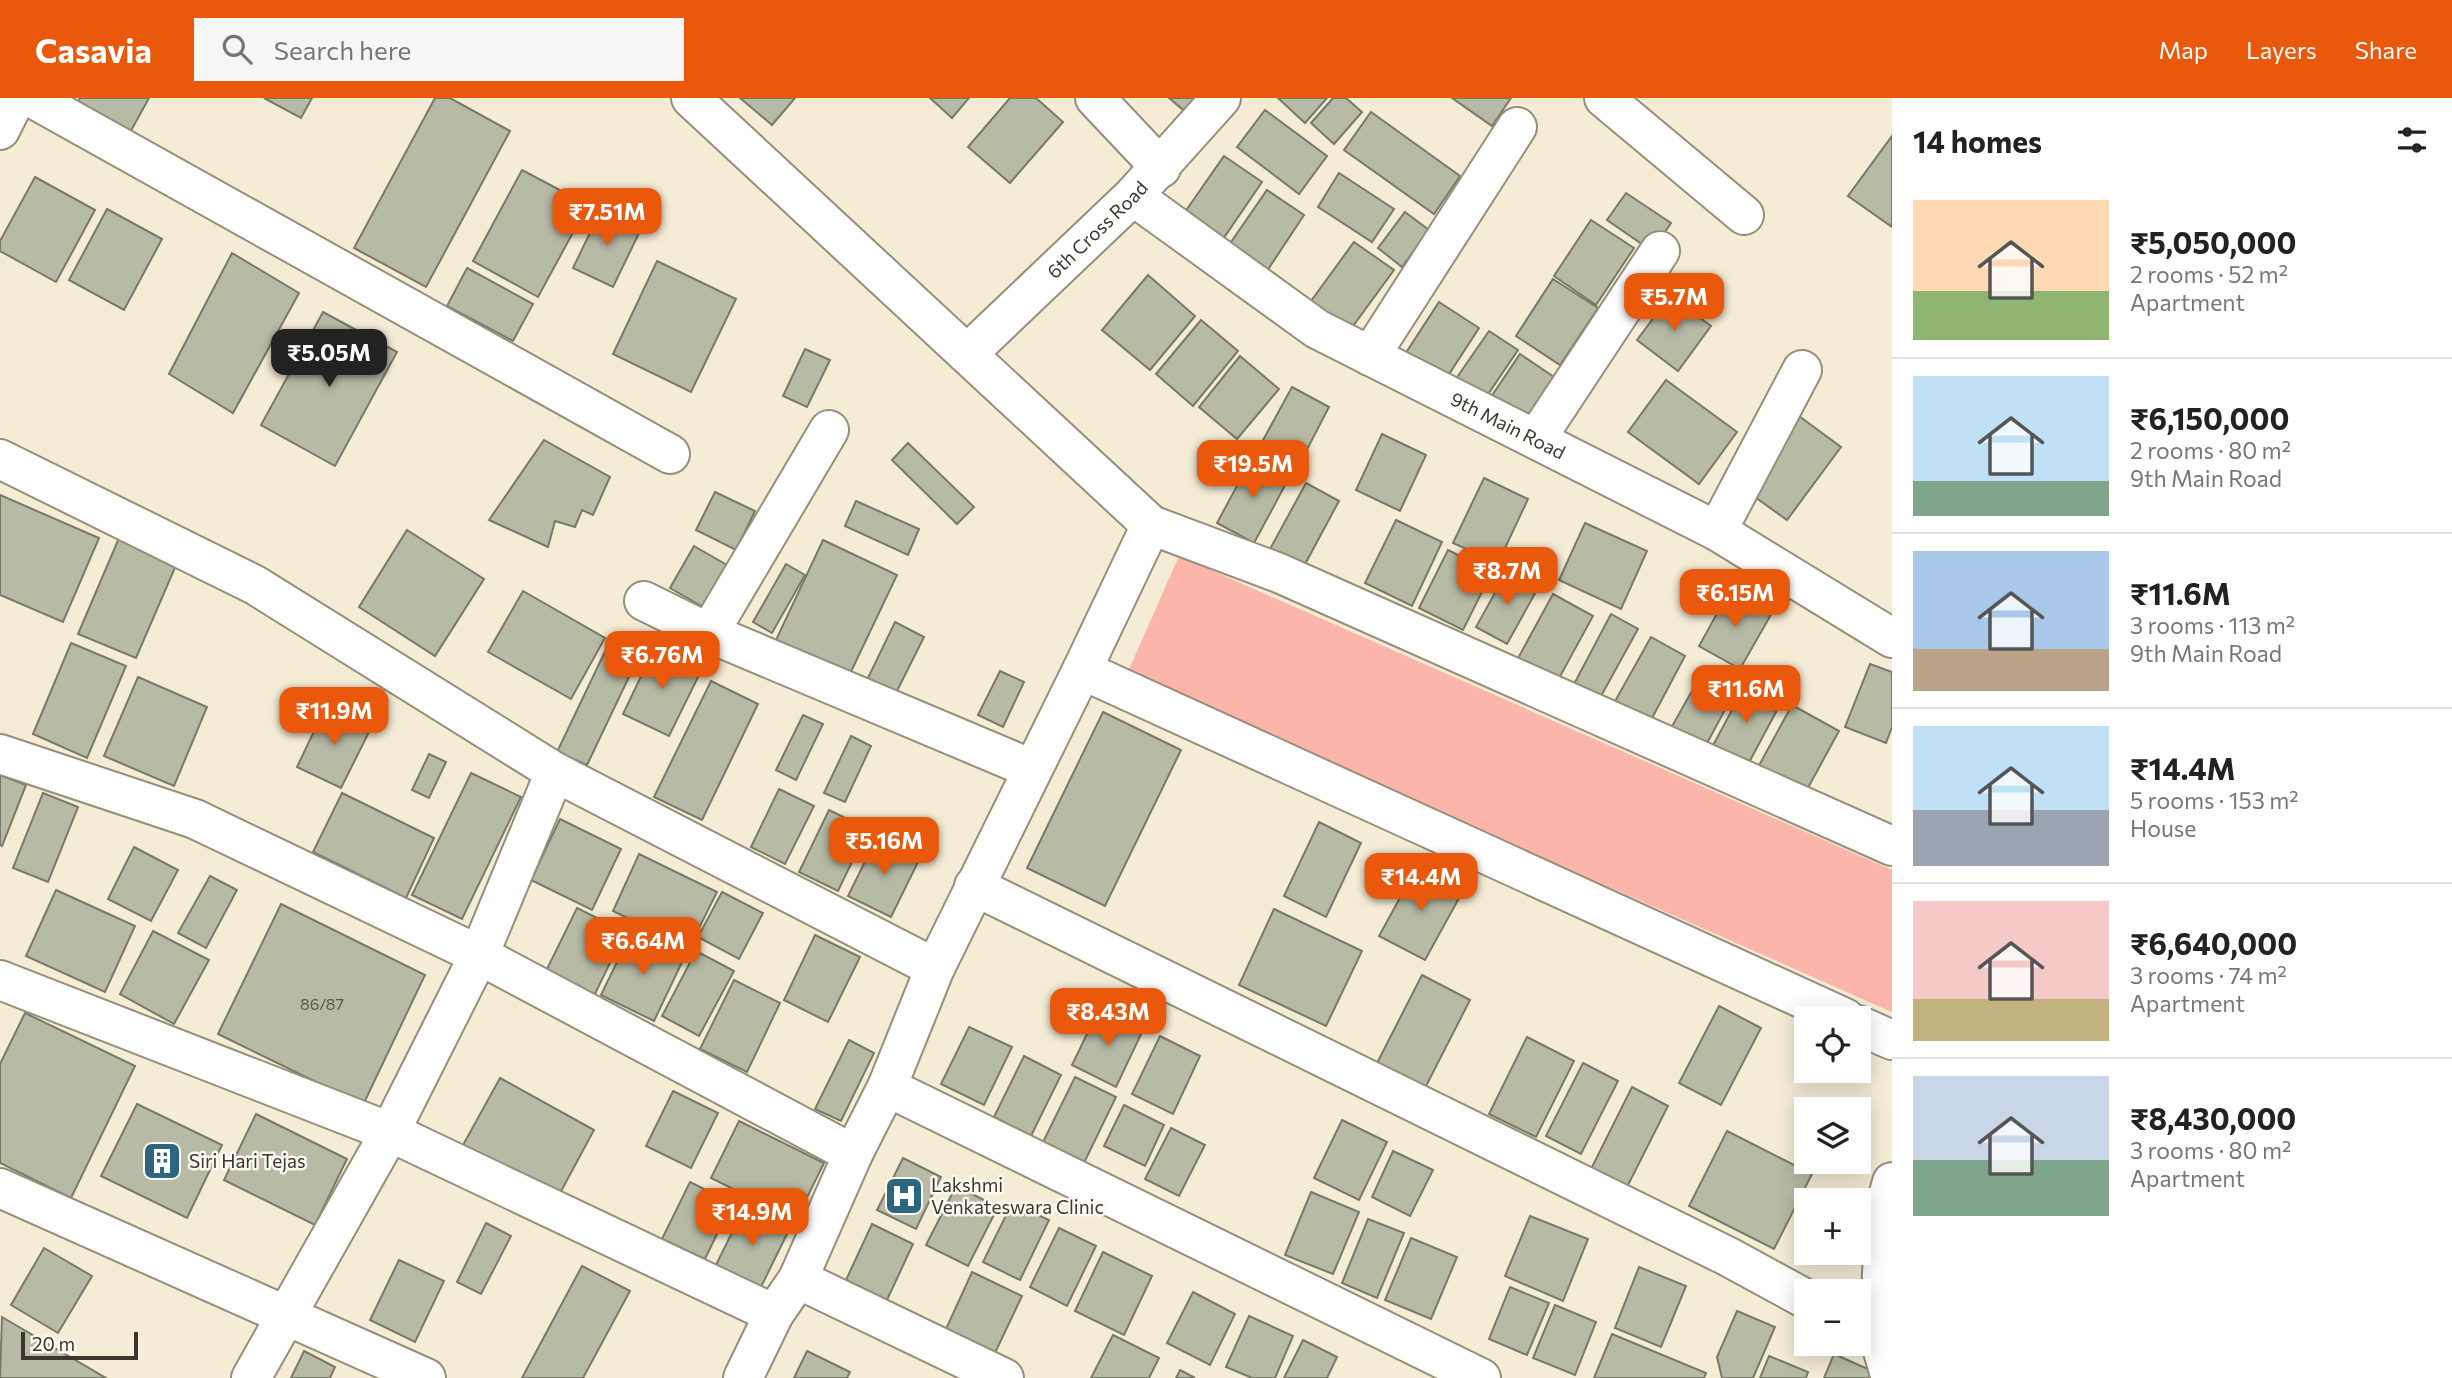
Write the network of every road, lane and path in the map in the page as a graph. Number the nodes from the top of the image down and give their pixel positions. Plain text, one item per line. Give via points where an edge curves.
1 (16, 98) edge
2 (33, 98) edge
3 (691, 98) edge
4 (1095, 98) edge
5 (1221, 98) edge
6 (1604, 98) edge
7 (1517, 127) dead end
8 (0, 130) edge
9 (1161, 168) junction
10 (1133, 196) junction
11 (1744, 215) dead end
12 (1660, 251) dead end
13 (967, 354) junction
14 (1370, 356) junction
15 (1802, 370) dead end
16 (829, 430) dead end
17 (1536, 439) junction
18 (670, 454) dead end
19 (0, 459) edge
20 (1151, 525) junction
21 (1717, 531) junction
22 (644, 601) dead end
23 (709, 633) junction
24 (1892, 638) edge
25 (1082, 670) junction
26 (0, 754) edge
27 (1032, 769) junction
28 (555, 772) junction
29 (1892, 846) edge
30 (974, 886) junction
31 (479, 955) junction
32 (935, 968) junction
33 (0, 980) edge
34 (1818, 1006) edge
35 (1871, 1031) edge
36 (1892, 1040) edge
37 (887, 1087) junction
38 (390, 1132) junction
39 (853, 1154) junction
40 (1892, 1182) edge
41 (0, 1188) edge
42 (798, 1279) junction
43 (1794, 1293) edge
44 (774, 1314) junction
45 (286, 1315) junction
46 (1871, 1317) edge
47 (1871, 1337) edge
48 (251, 1378) edge
49 (426, 1378) edge
50 (743, 1378) edge
51 (1004, 1378) edge
52 (1481, 1378) edge
53 (1891, 1378) edge

1 - 8 street
2 - 18 street
3 - 13 street
4 - 9 street
5 - 9 street, 6th Cross Road
6 - 11 street
7 - 14 street
9 - 10 street, 6th Cross Road
10 - 13 street, 6th Cross Road
10 - 14 street, 9th Main Road via 1317,329
12 - 17 street
13 - 20 street
14 - 17 street, 9th Main Road
15 - 21 street
16 - 23 street
17 - 21 street, 9th Main Road
19 - 28 street via 255,585
20 - 25 street
20 - 29 street via 1279,573
21 - 24 street, 9th Main Road
22 - 23 street
23 - 27 street
25 - 27 street
25 - 34 street
26 - 31 street via 195,819
27 - 30 street
28 - 31 street
28 - 32 street
30 - 32 street
30 - 43 street
31 - 38 street
31 - 39 street
32 - 37 street
33 - 38 street
35 - 36 street
37 - 39 street
37 - 52 street
38 - 44 street
38 - 45 street
39 - 42 street
40 - 46 street
41 - 45 street
42 - 44 street
42 - 51 street
44 - 50 street
45 - 48 street
45 - 49 street
47 - 53 street

